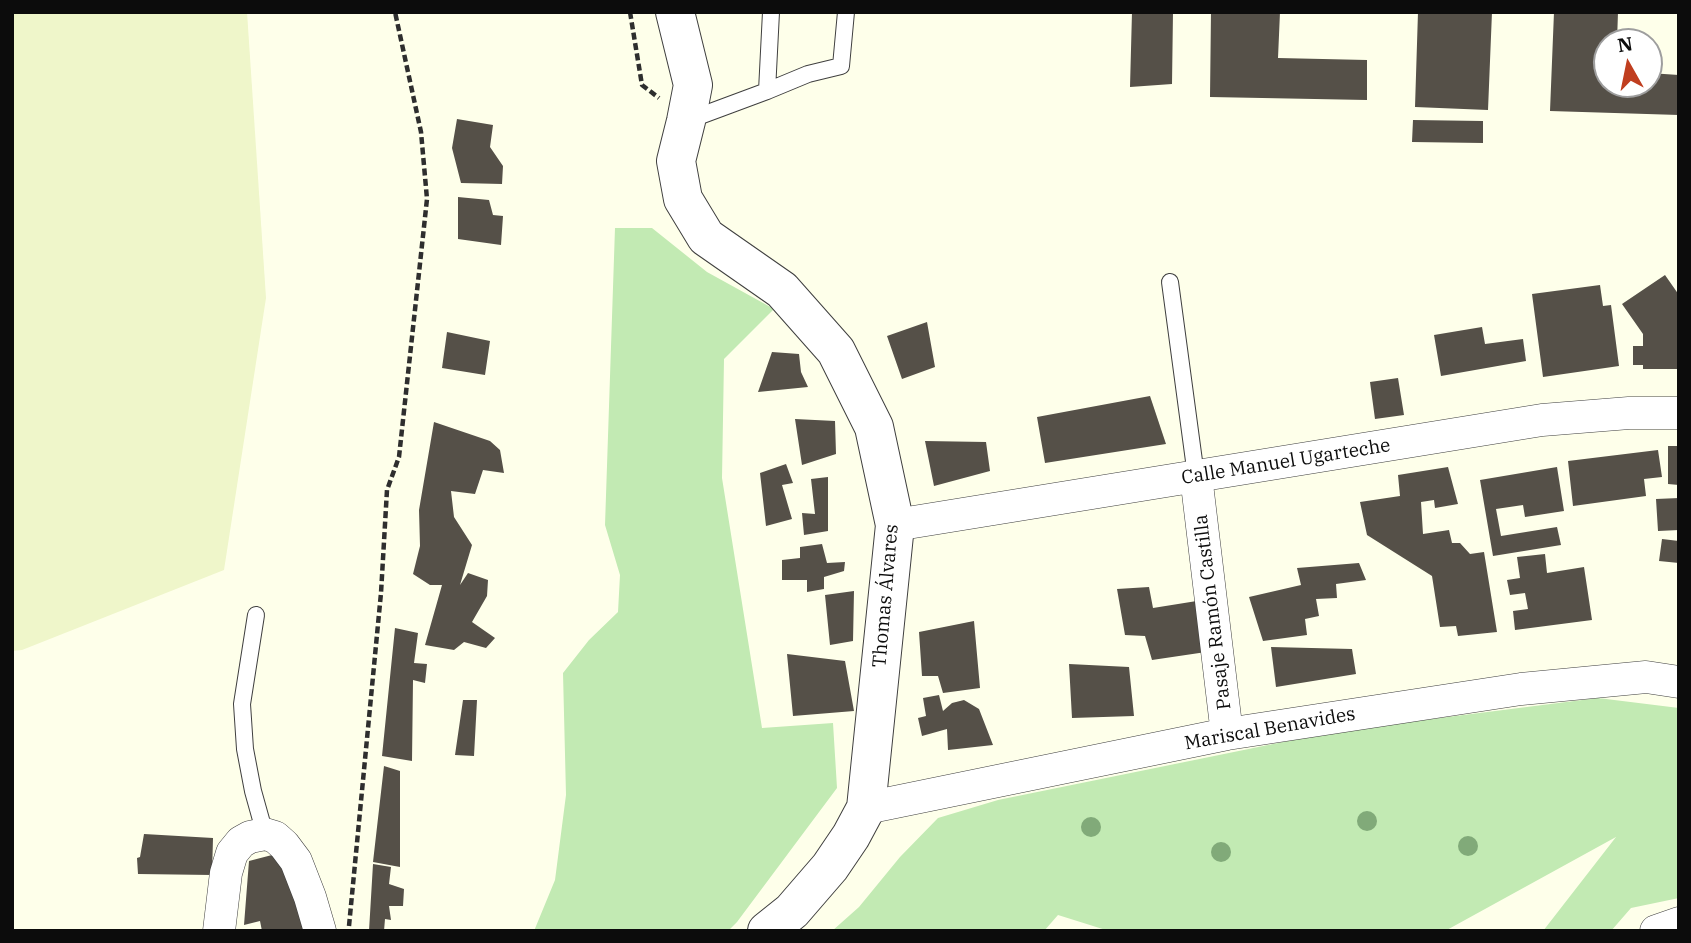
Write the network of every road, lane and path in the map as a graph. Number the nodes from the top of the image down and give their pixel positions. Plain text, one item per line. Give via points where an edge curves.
1 (395, 12) edge
2 (630, 12) edge
3 (675, 12) edge
4 (771, 12) edge
5 (846, 12) edge
6 (767, 91) junction
7 (686, 121) junction
8 (1170, 282) dead end
9 (1679, 413) edge
10 (1196, 476) junction
11 (895, 525) junction
12 (257, 615) dead end
13 (1679, 682) edge
14 (1227, 734) junction
15 (866, 808) junction
16 (265, 834) junction
17 (1679, 923) edge
18 (219, 931) edge
19 (320, 931) edge
20 (349, 931) edge
21 (767, 931) edge
22 (1656, 931) edge

1 - 20 path via 421,132 427,199 399,457 387,490
2 - 7 path via 642,85
3 - 7 street, Thomas Álvares via 693,85
4 - 6 lane
5 - 6 lane via 841,66
6 - 7 lane
7 - 11 street, Thomas Álvares via 676,161 683,199 706,237 782,290 836,351 874,427
8 - 10 lane, Pasaje Ramón Castilla
9 - 10 street, Calle Manuel Ugarteche via 1542,420
10 - 11 street, Calle Manuel Ugarteche
10 - 14 street, Pasaje Ramón Castilla
11 - 15 street, Thomas Álvares
12 - 16 lane via 242,704 245,749
13 - 14 street, Mariscal Benavides via 1646,677 1521,689
14 - 15 street, Mariscal Benavides
15 - 21 street, Thomas Álvares via 831,867 792,911
16 - 18 street via 241,842 232,853
16 - 19 street via 275,837 296,861
17 - 22 street

